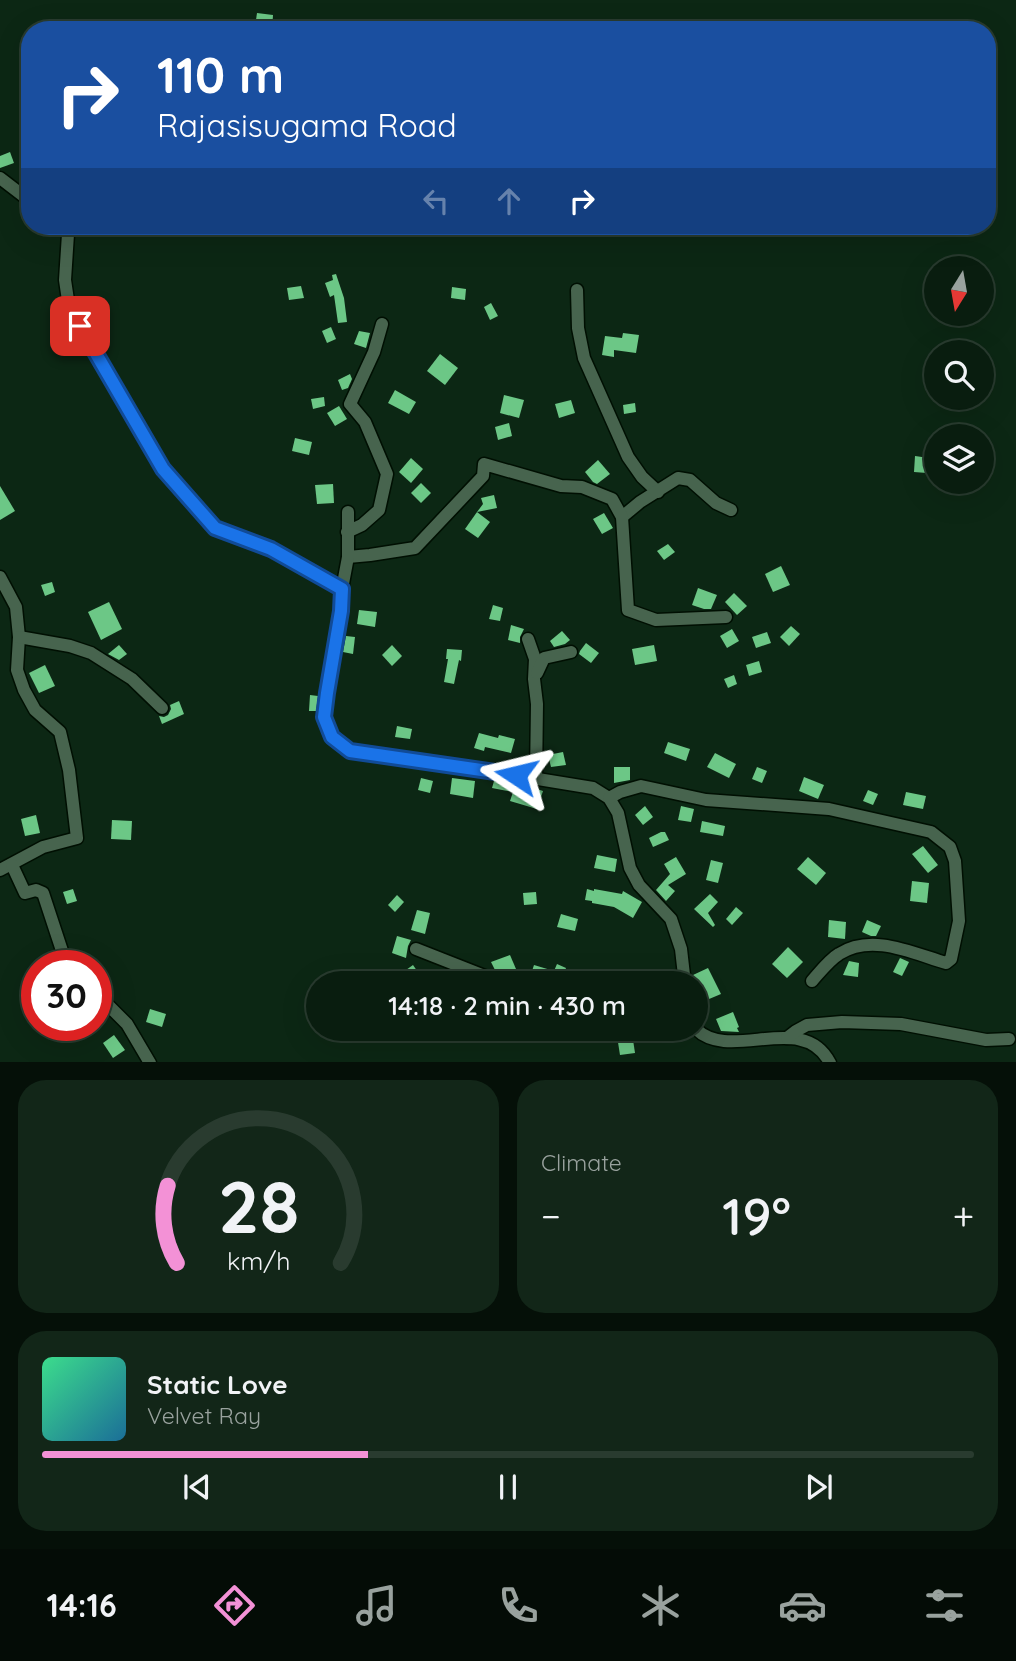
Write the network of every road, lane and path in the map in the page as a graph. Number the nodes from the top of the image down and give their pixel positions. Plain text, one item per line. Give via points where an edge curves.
1 (0, 178) edge
2 (21, 194) edge
3 (68, 235) edge
4 (577, 290) dead end
5 (382, 324) dead end
6 (658, 492) junction
7 (731, 510) dead end
8 (348, 512) dead end
9 (622, 517) junction
10 (347, 533) junction
11 (348, 557) junction
12 (0, 577) edge
13 (342, 589) junction
14 (726, 617) dead end
15 (19, 637) junction
16 (528, 639) dead end
17 (85, 642) dead end
18 (70, 646) junction
19 (571, 652) dead end
20 (534, 679) junction
21 (162, 708) dead end
22 (536, 779) junction
23 (609, 798) junction
24 (6, 867) edge
25 (416, 949) dead end
26 (63, 950) edge
27 (472, 971) edge
28 (684, 971) edge
29 (812, 981) dead end
30 (112, 1009) edge
31 (708, 1037) edge
32 (787, 1038) junction
33 (1009, 1039) dead end
34 (150, 1062) edge
35 (830, 1062) edge

1 - 2 street
3 - 13 street via 65,280 69,307 163,469 215,528 271,549
4 - 6 street via 584,358 628,457
5 - 10 street via 350,404 365,422 387,474 379,510
6 - 7 street via 678,478 690,480
6 - 9 street
8 - 10 street
9 - 11 street via 612,499 582,487 561,486 484,464 483,476 415,548
9 - 14 street via 628,610 656,620
10 - 11 street
11 - 13 street
12 - 15 street via 16,607
13 - 22 street via 324,717 332,737 350,751
15 - 18 street
15 - 24 street via 18,670 24,690 60,732 77,838 43,847
16 - 20 street via 535,659
17 - 18 street
18 - 21 street via 91,653 132,679
19 - 20 street via 544,659
20 - 22 street
22 - 23 street via 593,788
23 - 28 street via 618,813 629,868 671,919
23 - 29 street via 640,786 706,800 830,809 930,832 950,847 959,921 951,959 946,963 883,944 857,945 838,954
24 - 26 street via 25,893 43,893
25 - 27 street
30 - 34 street
31 - 32 street via 727,1044
32 - 33 street via 807,1025 842,1022 901,1024 986,1040
32 - 35 street via 808,1042 825,1052

